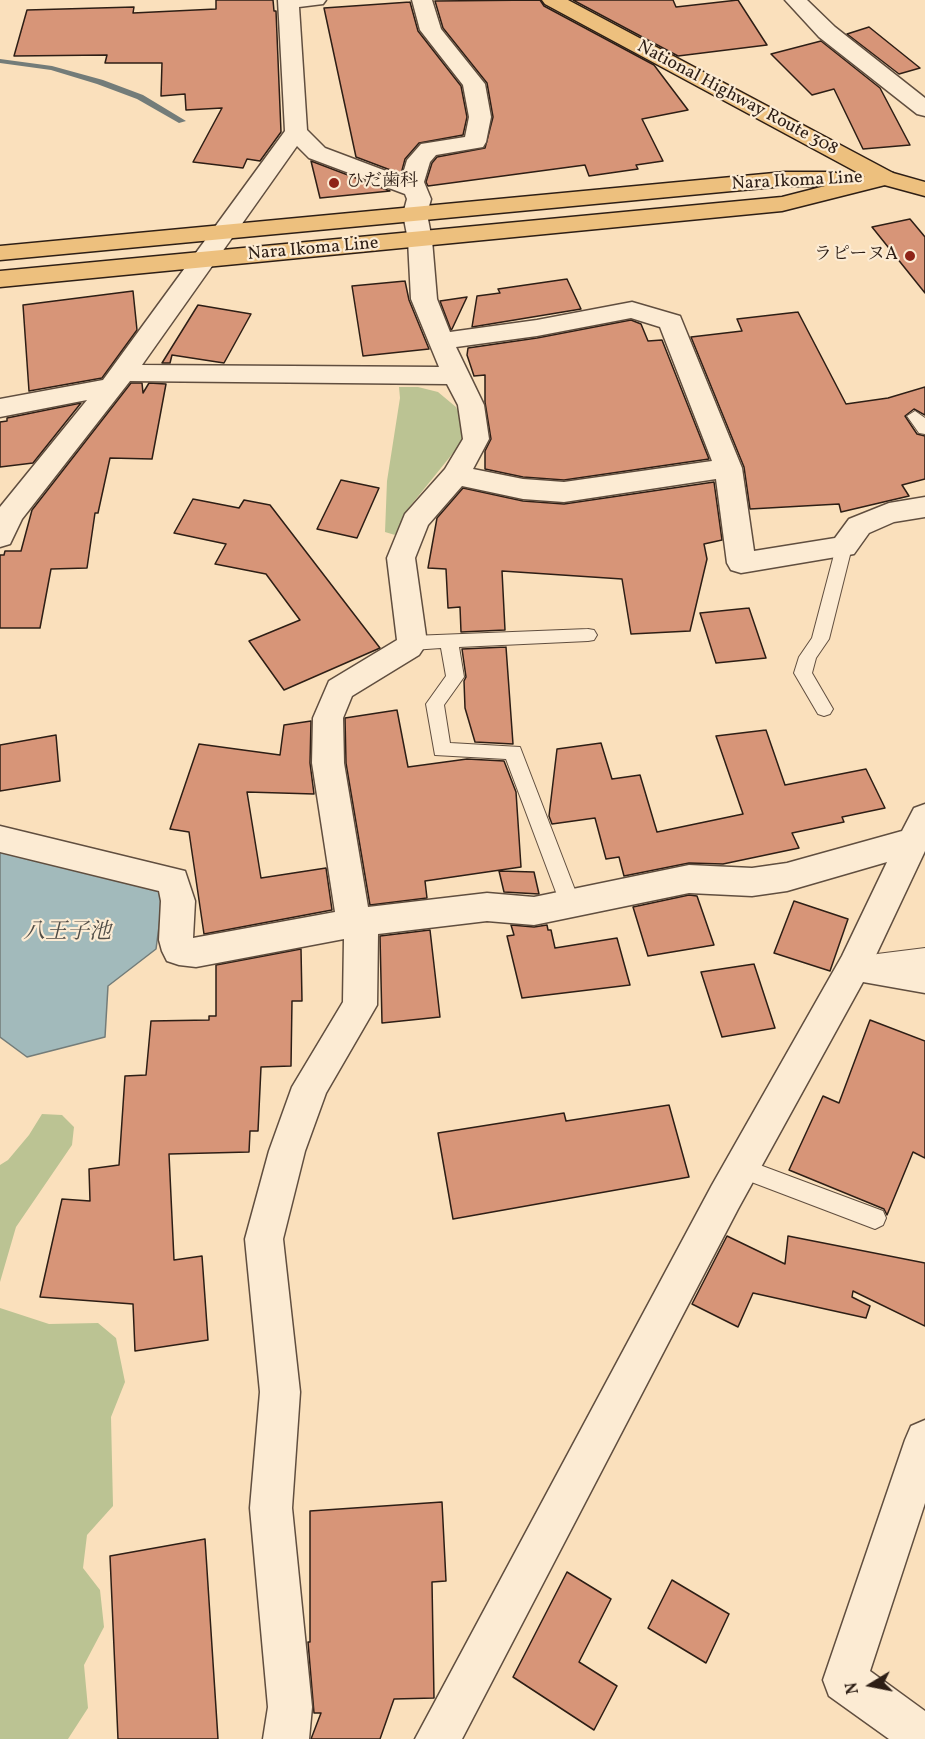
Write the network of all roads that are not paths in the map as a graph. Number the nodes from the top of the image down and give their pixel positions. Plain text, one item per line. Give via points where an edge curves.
1 (289, 0) edge
2 (316, 0) edge
3 (422, 0) edge
4 (552, 0) edge
5 (795, 0) edge
6 (925, 109) edge
7 (296, 131) junction
8 (885, 178) junction
9 (925, 189) edge
10 (416, 190) junction
11 (418, 227) junction
12 (224, 232) junction
13 (0, 253) edge
14 (205, 260) junction
15 (0, 279) edge
16 (442, 341) junction
17 (455, 376) junction
18 (118, 380) junction
19 (0, 408) edge
20 (728, 468) junction
21 (456, 475) junction
22 (925, 507) edge
23 (0, 537) edge
24 (844, 547) junction
25 (588, 635) dead end
26 (449, 641) junction
27 (412, 643) junction
28 (824, 709) dead end
29 (920, 829) edge
30 (0, 839) edge
31 (570, 903) junction
32 (357, 923) junction
33 (925, 957) edge
34 (854, 966) junction
35 (925, 978) edge
36 (741, 1168) junction
37 (875, 1218) dead end
38 (925, 1440) edge
39 (925, 1738) edge
40 (286, 1739) edge
41 (438, 1739) edge

1 - 2 street
1 - 7 street
3 - 10 street via 431,30 474,84 480,117 475,142 429,149 419,160 412,182
4 - 8 main road, National Highway Route 308
5 - 6 street via 827,32
7 - 10 street via 317,153
7 - 12 street
8 - 9 main road, National Highway Route 308
8 - 11 main road, Nara Ikoma Line via 782,204
10 - 11 street
11 - 12 main road, Nara Ikoma Line
11 - 14 main road, Nara Ikoma Line
11 - 16 street via 424,299
12 - 13 main road, Nara Ikoma Line
12 - 14 street
14 - 15 main road, Nara Ikoma Line
14 - 18 street
16 - 17 street
16 - 20 street via 557,325 632,309 671,322
17 - 18 street
17 - 21 street via 471,405 476,439
18 - 19 street
18 - 23 street via 9,515
20 - 21 street via 564,492 524,489
20 - 24 street via 741,563
21 - 27 street via 415,521 401,558
22 - 24 street via 889,513 859,526
24 - 28 lane via 820,639 803,673
25 - 26 lane
26 - 27 lane
26 - 31 lane via 455,677 435,704 442,750 513,752
27 - 32 street via 340,689 328,718 330,774
29 - 31 street via 787,877 752,882 689,879
29 - 34 street
30 - 32 street via 173,882 178,901 179,951 196,953
31 - 32 street via 534,911 487,907
32 - 40 street via 360,1005 310,1087 287,1151 264,1239 280,1392 271,1508 290,1707
33 - 34 lane
34 - 35 street
34 - 36 street
36 - 37 lane
36 - 41 street
38 - 39 street via 845,1680

